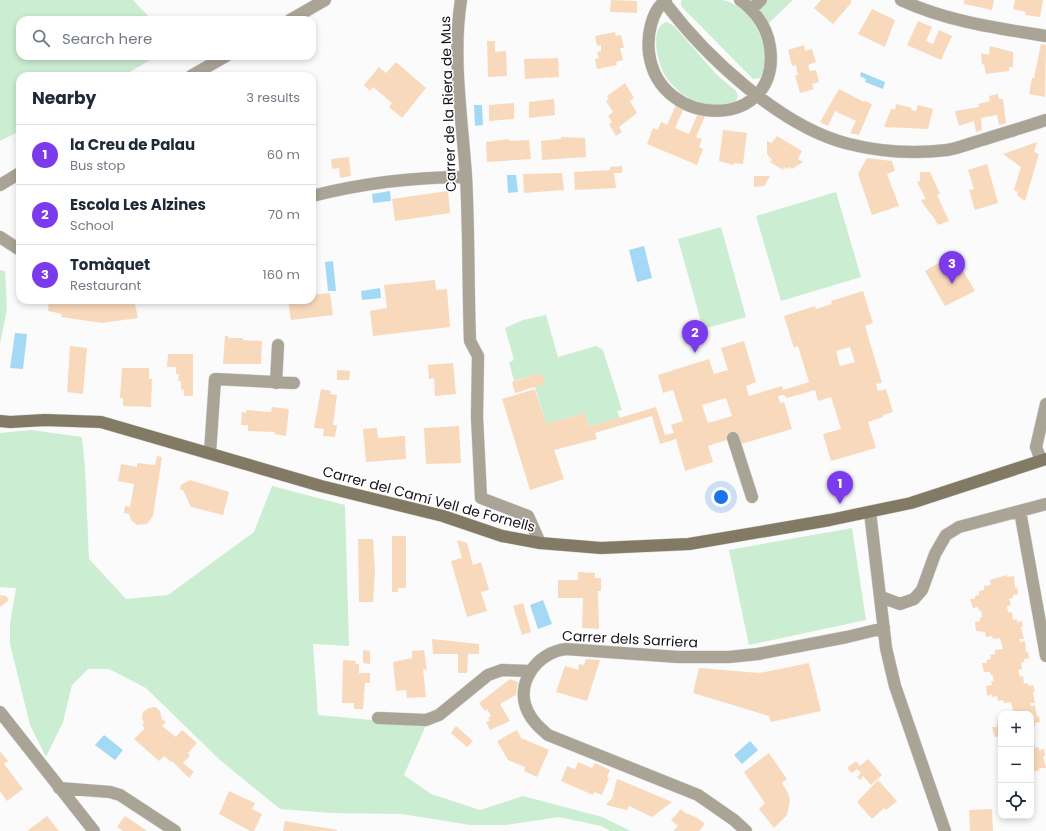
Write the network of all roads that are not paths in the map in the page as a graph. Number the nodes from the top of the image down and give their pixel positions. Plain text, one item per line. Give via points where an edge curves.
1 (325, 0) edge
2 (461, 0) edge
3 (664, 0) edge
4 (740, 0) edge
5 (761, 0) edge
6 (900, 0) edge
7 (751, 10) junction
8 (297, 16) edge
9 (1046, 36) edge
10 (219, 60) edge
11 (198, 72) edge
12 (757, 95) junction
13 (1046, 120) edge
14 (16, 175) edge
15 (466, 178) junction
16 (0, 185) edge
17 (316, 195) edge
18 (0, 238) edge
19 (16, 248) edge
20 (278, 345) dead end
21 (276, 382) junction
22 (294, 383) dead end
23 (1046, 404) edge
24 (0, 421) edge
25 (733, 438) dead end
26 (210, 453) junction
27 (1044, 460) edge
28 (752, 497) dead end
29 (1046, 504) edge
30 (1020, 511) junction
31 (870, 512) junction
32 (540, 543) junction
33 (881, 597) junction
34 (884, 628) junction
35 (1046, 656) edge
36 (530, 671) junction
37 (0, 712) edge
38 (378, 718) dead end
39 (59, 788) junction
40 (94, 831) edge
41 (175, 831) edge
42 (746, 831) edge
43 (945, 831) edge

1 - 8 street
2 - 15 street, Carrer de la Riera de Mus via 458,58
3 - 12 street via 715,60
3 - 12 street via 652,23 649,46 653,69 669,93 694,108 717,112 736,108
4 - 7 street
5 - 7 street
6 - 9 street via 927,12
7 - 12 street via 766,32 771,55 767,78
10 - 11 street
12 - 13 street via 824,135 847,144 898,153 949,149
14 - 16 street
15 - 17 street via 378,182
15 - 32 street, Carrer de la Riera de Mus via 470,341 478,356 477,417 481,498 528,516
18 - 19 street
20 - 21 street
21 - 22 street
21 - 26 street via 215,379
23 - 27 street via 1036,447
24 - 26 street, Carrer del Camí Vell de Fornells via 101,422
25 - 28 street
26 - 32 street, Carrer del Camí Vell de Fornells via 321,486 443,516 502,536
27 - 31 street, Carrer del Camí Vell de Fornells via 910,503
29 - 30 street
30 - 33 street via 959,527 946,535 935,554 922,590 914,599 900,604
30 - 35 street
31 - 32 street, Carrer del Camí Vell de Fornells via 689,544 601,548
31 - 33 street
33 - 34 street
34 - 36 street, Carrer dels Sarriera via 773,651 729,657 684,658 555,650 546,654
34 - 43 street via 895,686
36 - 38 street via 502,670 488,675 439,714 426,720
36 - 42 street via 524,699 527,711 548,735 698,795
37 - 39 street
39 - 40 street
39 - 41 street via 120,795

